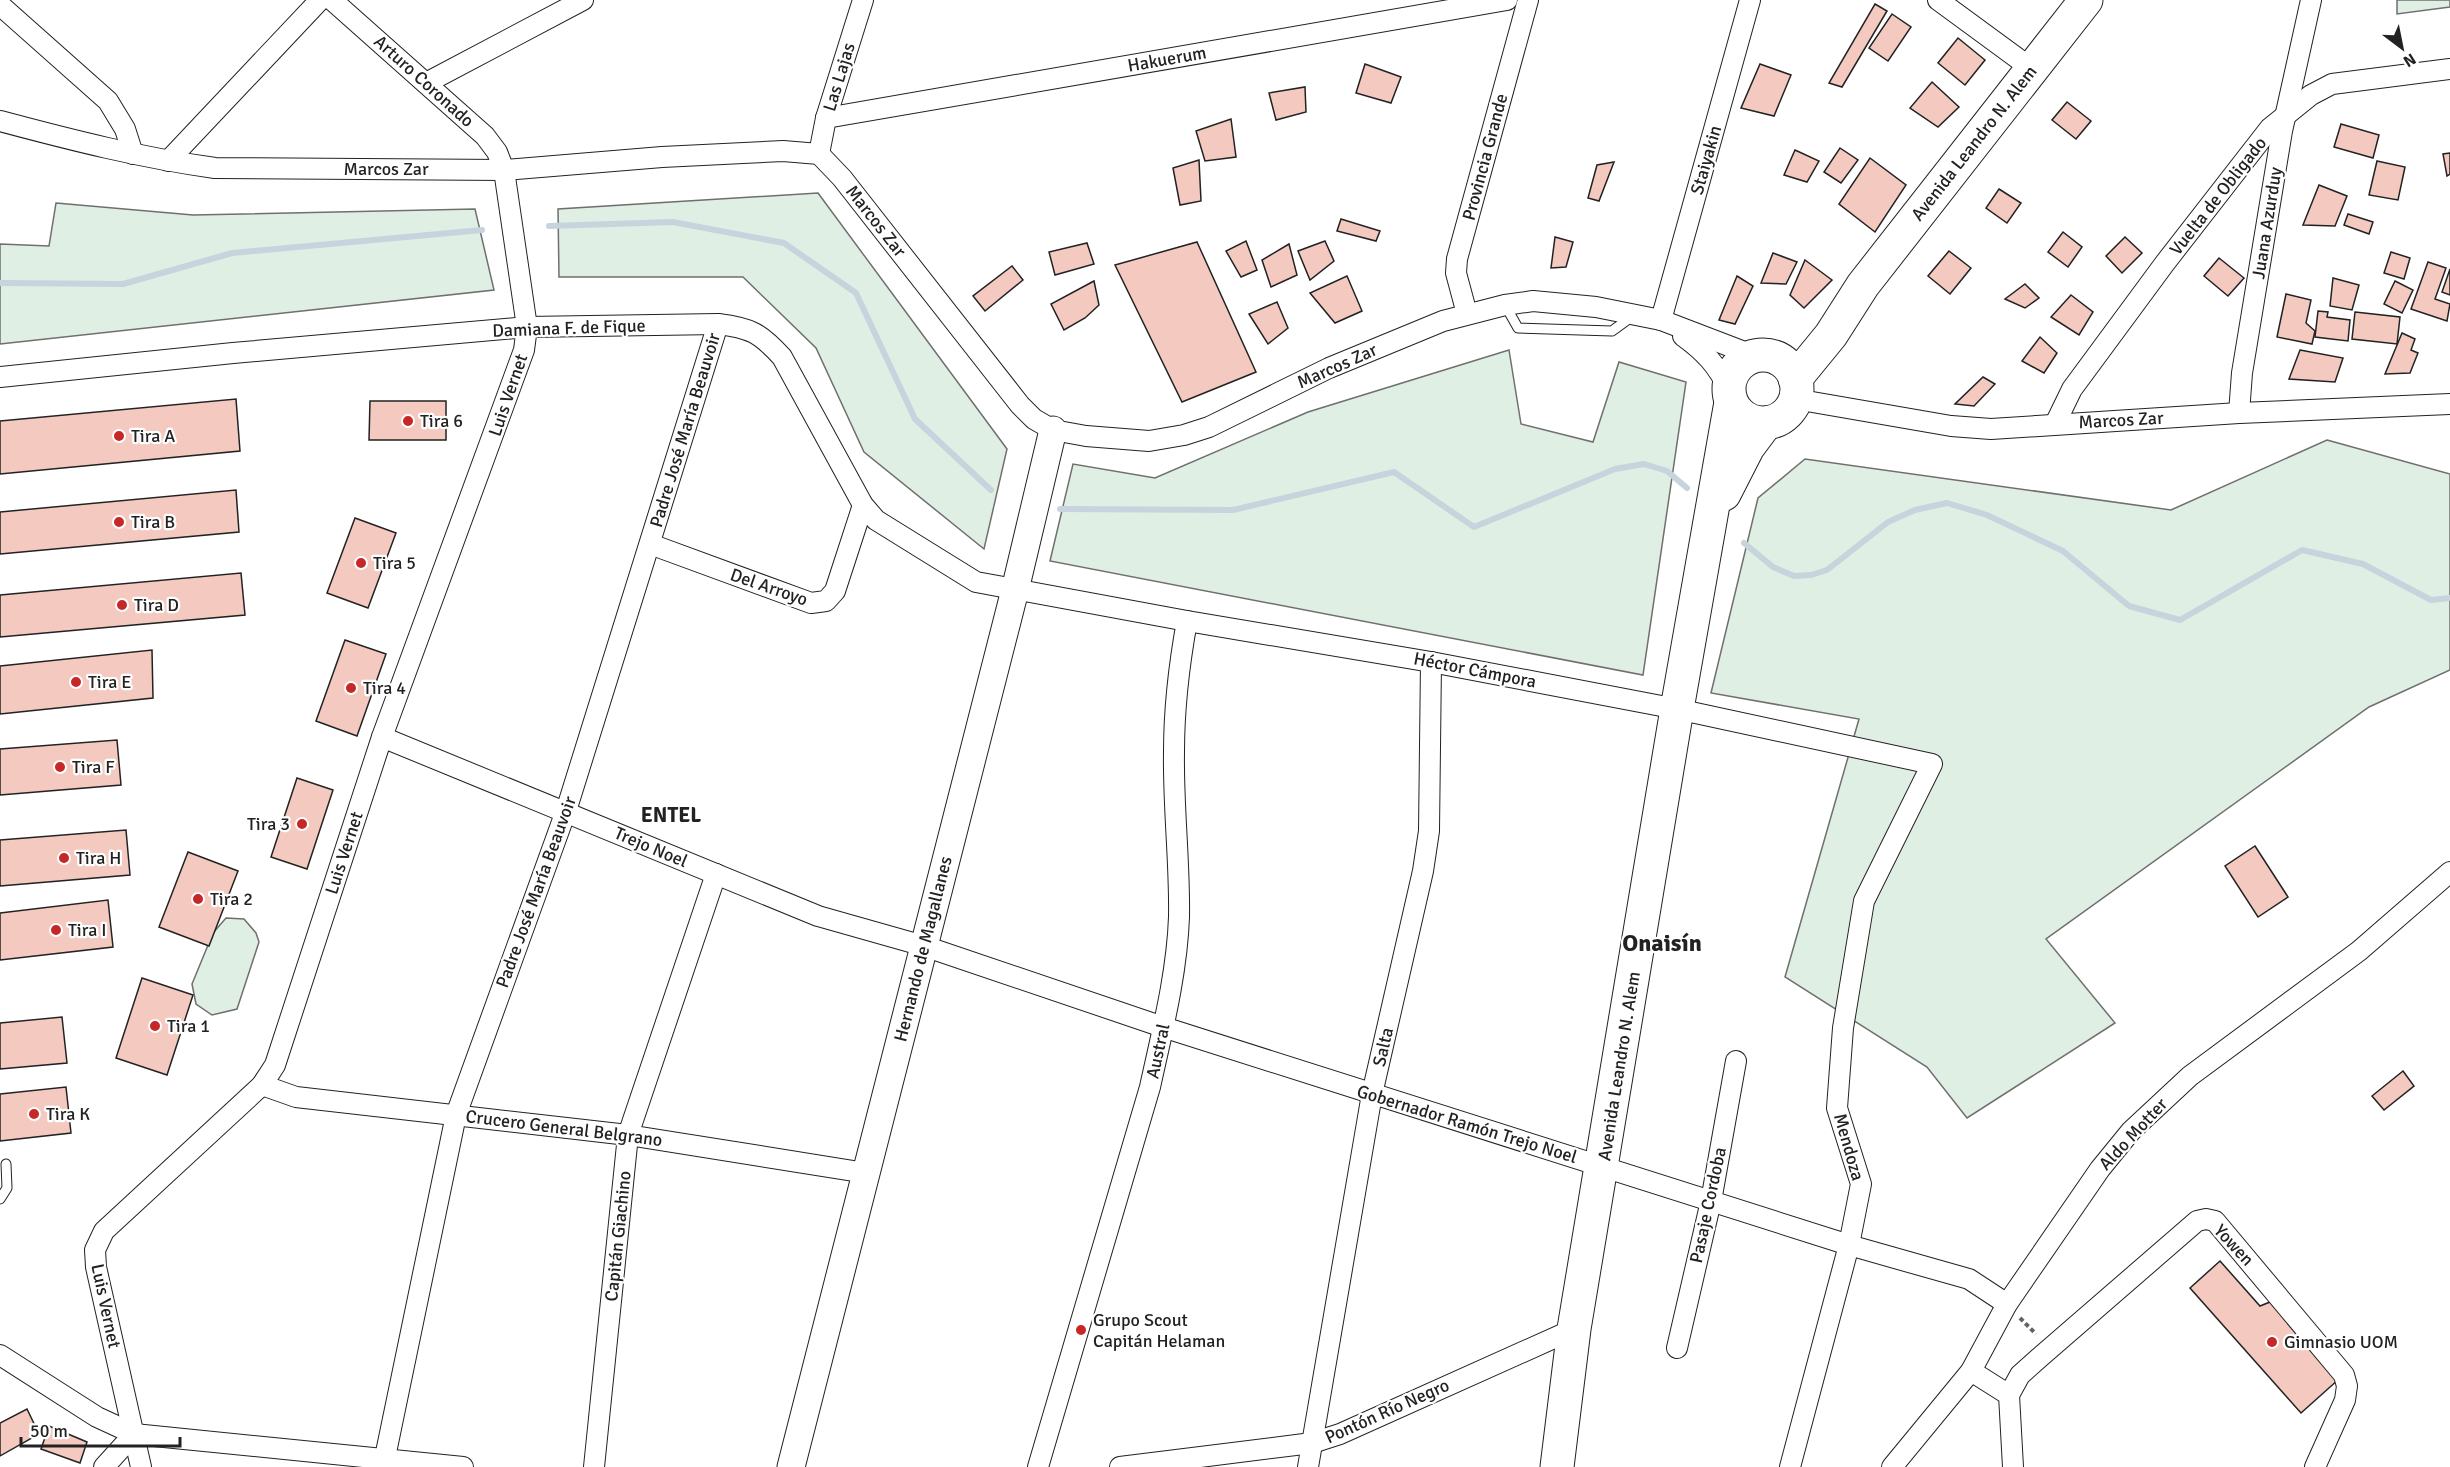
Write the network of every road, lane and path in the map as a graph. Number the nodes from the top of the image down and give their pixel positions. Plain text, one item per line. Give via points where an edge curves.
1 (320, 0) edge
2 (332, 0) edge
3 (583, 0) edge
4 (863, 0) edge
5 (1507, 0) edge
6 (1528, 0) edge
7 (1750, 0) edge
8 (1938, 0) edge
9 (2086, 0) edge
10 (2312, 0) edge
11 (0, 5) edge
12 (2032, 69) junction
13 (2450, 69) edge
14 (426, 83) junction
15 (2286, 114) junction
16 (826, 118) junction
17 (0, 121) edge
18 (133, 154) junction
19 (819, 154) junction
20 (168, 161) junction
21 (504, 170) junction
22 (1505, 305) junction
23 (1467, 314) junction
24 (1635, 315) junction
25 (1661, 320) junction
26 (718, 324) junction
27 (527, 327) junction
28 (1780, 373) junction
29 (0, 377) edge
30 (1730, 396) junction
31 (2450, 404) edge
32 (2239, 413) junction
33 (1766, 423) junction
34 (2055, 424) junction
35 (1053, 430) junction
36 (863, 505) junction
37 (1711, 523) junction
38 (650, 544) junction
39 (1015, 590) junction
40 (1186, 621) junction
41 (1431, 662) junction
42 (1677, 709) junction
43 (382, 737) junction
44 (1932, 764) joint
45 (566, 811) junction
46 (2450, 872) edge
47 (716, 874) junction
48 (924, 946) junction
49 (1163, 1027) junction
50 (1736, 1061) dead end
51 (262, 1085) junction
52 (1372, 1094) junction
53 (456, 1115) junction
54 (628, 1135) junction
55 (6, 1164) dead end
56 (1602, 1166) junction
57 (866, 1173) junction
58 (0, 1199) edge
59 (1711, 1201) junction
60 (1849, 1245) junction
61 (2007, 1304) junction
62 (1574, 1329) junction
63 (1677, 1348) dead end
64 (2050, 1349) junction
65 (0, 1355) edge
66 (1971, 1371) junction
67 (2009, 1395) junction
68 (134, 1434) junction
69 (1312, 1443) junction
70 (1212, 1461) edge
71 (383, 1463) edge
72 (104, 1467) edge
73 (141, 1467) edge
74 (463, 1467) edge
75 (594, 1467) edge
76 (790, 1467) edge
77 (1038, 1467) edge
78 (1120, 1467) edge
79 (1308, 1467) edge
80 (1557, 1467) edge
81 (1790, 1467) edge
82 (1892, 1467) edge
83 (2013, 1467) edge
84 (2315, 1467) edge

1 - 20 street
2 - 14 street, Arturo Coronado
3 - 14 street
4 - 16 street, Las Lajas
5 - 16 street, Hakuerum
6 - 23 street, Provincia Grande via 1457,259 1456,273
7 - 25 street, Staiyakin
8 - 12 street
9 - 12 highway, Avenida Leandro N. Alem
10 - 15 street, Juana Azurduy
11 - 18 street via 108,101 125,129
12 - 28 highway, Avenida Leandro N. Alem via 1863,285 1812,331
13 - 15 street, Vuelta de Obligado via 2332,84
14 - 21 street, Arturo Coronado via 485,136
15 - 32 street, Juana Azurduy via 2242,373
15 - 34 street, Vuelta de Obligado via 2158,272 2072,389
16 - 19 street, Las Lajas
17 - 18 street, Marcos Zar
18 - 20 street, Marcos Zar
19 - 21 street, Marcos Zar via 772,151
19 - 35 street, Marcos Zar via 1020,405
20 - 21 street, Marcos Zar via 215,168
21 - 27 street, Luis Vernet
22 - 23 street, Marcos Zar
22 - 24 street, Marcos Zar via 1563,302
22 - 24 lane via 1518,328 1612,331
23 - 35 street, Marcos Zar via 1329,368 1209,427 1184,435 1149,441
24 - 25 street, Marcos Zar
25 - 28 street, Marcos Zar
25 - 30 street, Marcos Zar via 1702,349 1720,370
26 - 27 street, Damiana F. de Fique
26 - 36 street, Damiana F. de Fique via 755,331 782,357
26 - 38 street, Padre José María Beauvoir
27 - 29 street, Damiana F. de Fique
27 - 43 street, Luis Vernet via 517,375
28 - 30 highway, Avenida Leandro N. Alem via 1739,366 1733,373
28 - 33 highway, Avenida Leandro N. Alem via 1784,416
28 - 34 street, Marcos Zar via 1951,426 1991,429
30 - 33 highway via 1745,418
30 - 37 highway, Avenida Leandro N. Alem
31 - 32 street, Marcos Zar
32 - 34 street, Marcos Zar
33 - 37 highway, Avenida Leandro N. Alem via 1748,447
35 - 39 main road, Hernando de Magallanes
36 - 38 street, Del Arroyo via 835,591 826,601 811,603
36 - 39 street, Damiana F. de Fique via 876,520 961,574 976,582
37 - 42 highway, Avenida Leandro N. Alem
38 - 45 street, Padre José María Beauvoir
39 - 40 street, Héctor Cámpora
39 - 48 main road, Hernando de Magallanes
40 - 41 street, Héctor Cámpora
40 - 49 street, Austral via 1177,681 1174,754 1179,920
41 - 42 street, Héctor Cámpora
41 - 52 street, Salta via 1429,831
42 - 44 street, Héctor Cámpora
42 - 56 highway, Avenida Leandro N. Alem
43 - 45 street, Trejo Noel
43 - 51 street, Luis Vernet via 275,1065
44 - 60 street, Mendoza via 1864,901 1843,1028 1837,1108 1861,1184
45 - 47 street, Trejo Noel
45 - 53 street, Padre José María Beauvoir
46 - 61 street, Aldo Motter via 2359,951 2190,1076 2131,1131 2100,1169
47 - 48 street, Trejo Noel via 818,916
47 - 54 street, Capitán Giachino
48 - 49 street, Gobernador Ramón Trejo Noel
48 - 57 main road, Hernando de Magallanes
49 - 52 street, Gobernador Ramón Trejo Noel
49 - 77 street, Austral via 1150,1087
50 - 59 street, Pasaje Cordoba
51 - 53 street, Crucero General Belgrano via 296,1096
51 - 68 street, Luis Vernet via 104,1231 95,1250
52 - 56 street, Gobernador Ramón Trejo Noel
52 - 69 street, Salta
53 - 54 street, Crucero General Belgrano
53 - 71 street, Padre José María Beauvoir
54 - 57 street, Crucero General Belgrano
54 - 75 street, Capitán Giachino
55 - 58 lane via 7,1188
56 - 59 street, Gobernador Ramón Trejo Noel
56 - 62 highway, Avenida Leandro N. Alem
57 - 76 main road, Hernando de Magallanes
59 - 60 street, Gobernador Ramón Trejo Noel
59 - 63 street, Pasaje Cordoba
60 - 61 street, Gobernador Ramón Trejo Noel via 1969,1279
60 - 81 street, Mendoza
61 - 64 path
61 - 66 street, Aldo Motter
62 - 69 street, Pontón Río Negro
62 - 80 highway, Avenida Leandro N. Alem
64 - 67 street, Yowen via 2020,1375
64 - 84 street, Yowen via 2197,1221 2216,1221 2344,1375 2345,1400
65 - 68 street via 97,1417
66 - 67 street
66 - 82 street, Aldo Motter
67 - 83 street
68 - 71 street
68 - 72 street
68 - 73 street, Luis Vernet
69 - 70 street, Pontón Río Negro
69 - 79 street, Salta
70 - 78 street, Pontón Río Negro
71 - 74 street

